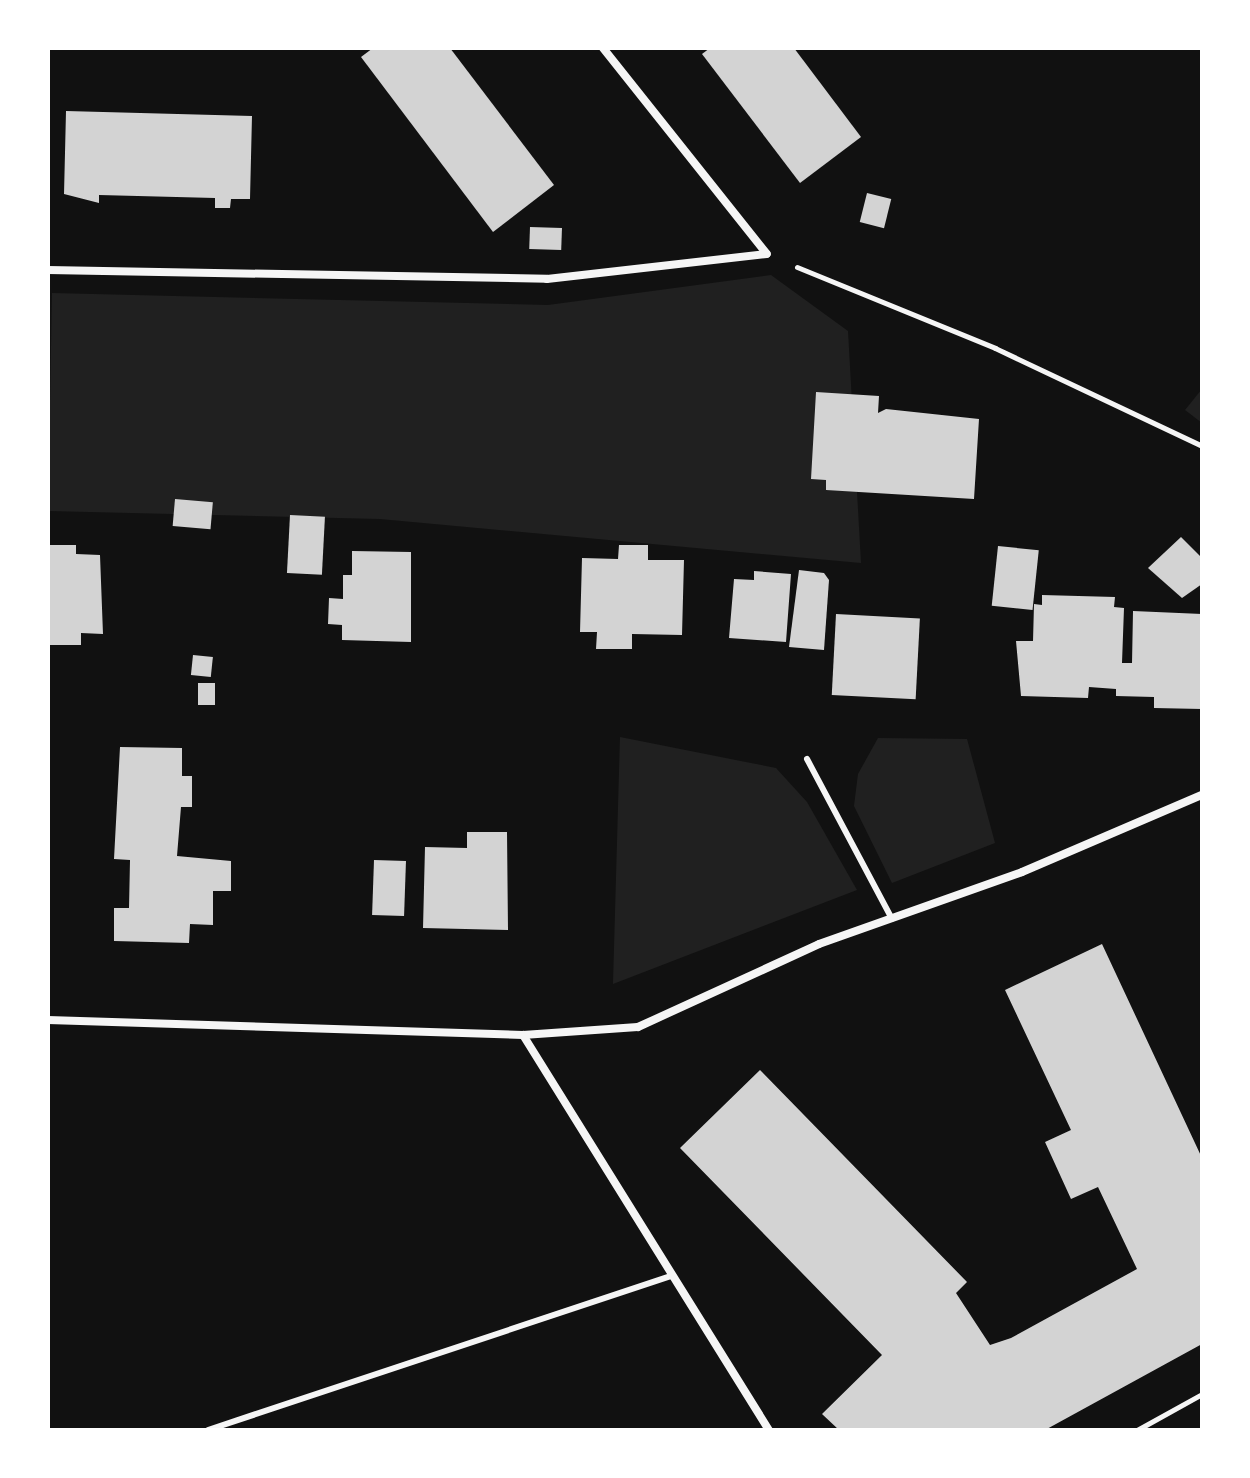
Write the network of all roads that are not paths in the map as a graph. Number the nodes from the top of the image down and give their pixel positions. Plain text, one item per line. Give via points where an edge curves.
1 (603, 48) edge
2 (48, 270) edge
3 (807, 759) dead end
4 (1202, 795) edge
5 (892, 919) junction
6 (48, 1020) edge
7 (523, 1035) junction
8 (672, 1276) junction
9 (208, 1430) edge
10 (769, 1430) edge

1 - 2 street via 767,254 547,279
3 - 5 lane
4 - 5 street via 1022,872
5 - 7 street via 819,944 638,1027
6 - 7 street
7 - 8 street
8 - 9 lane
8 - 10 street

